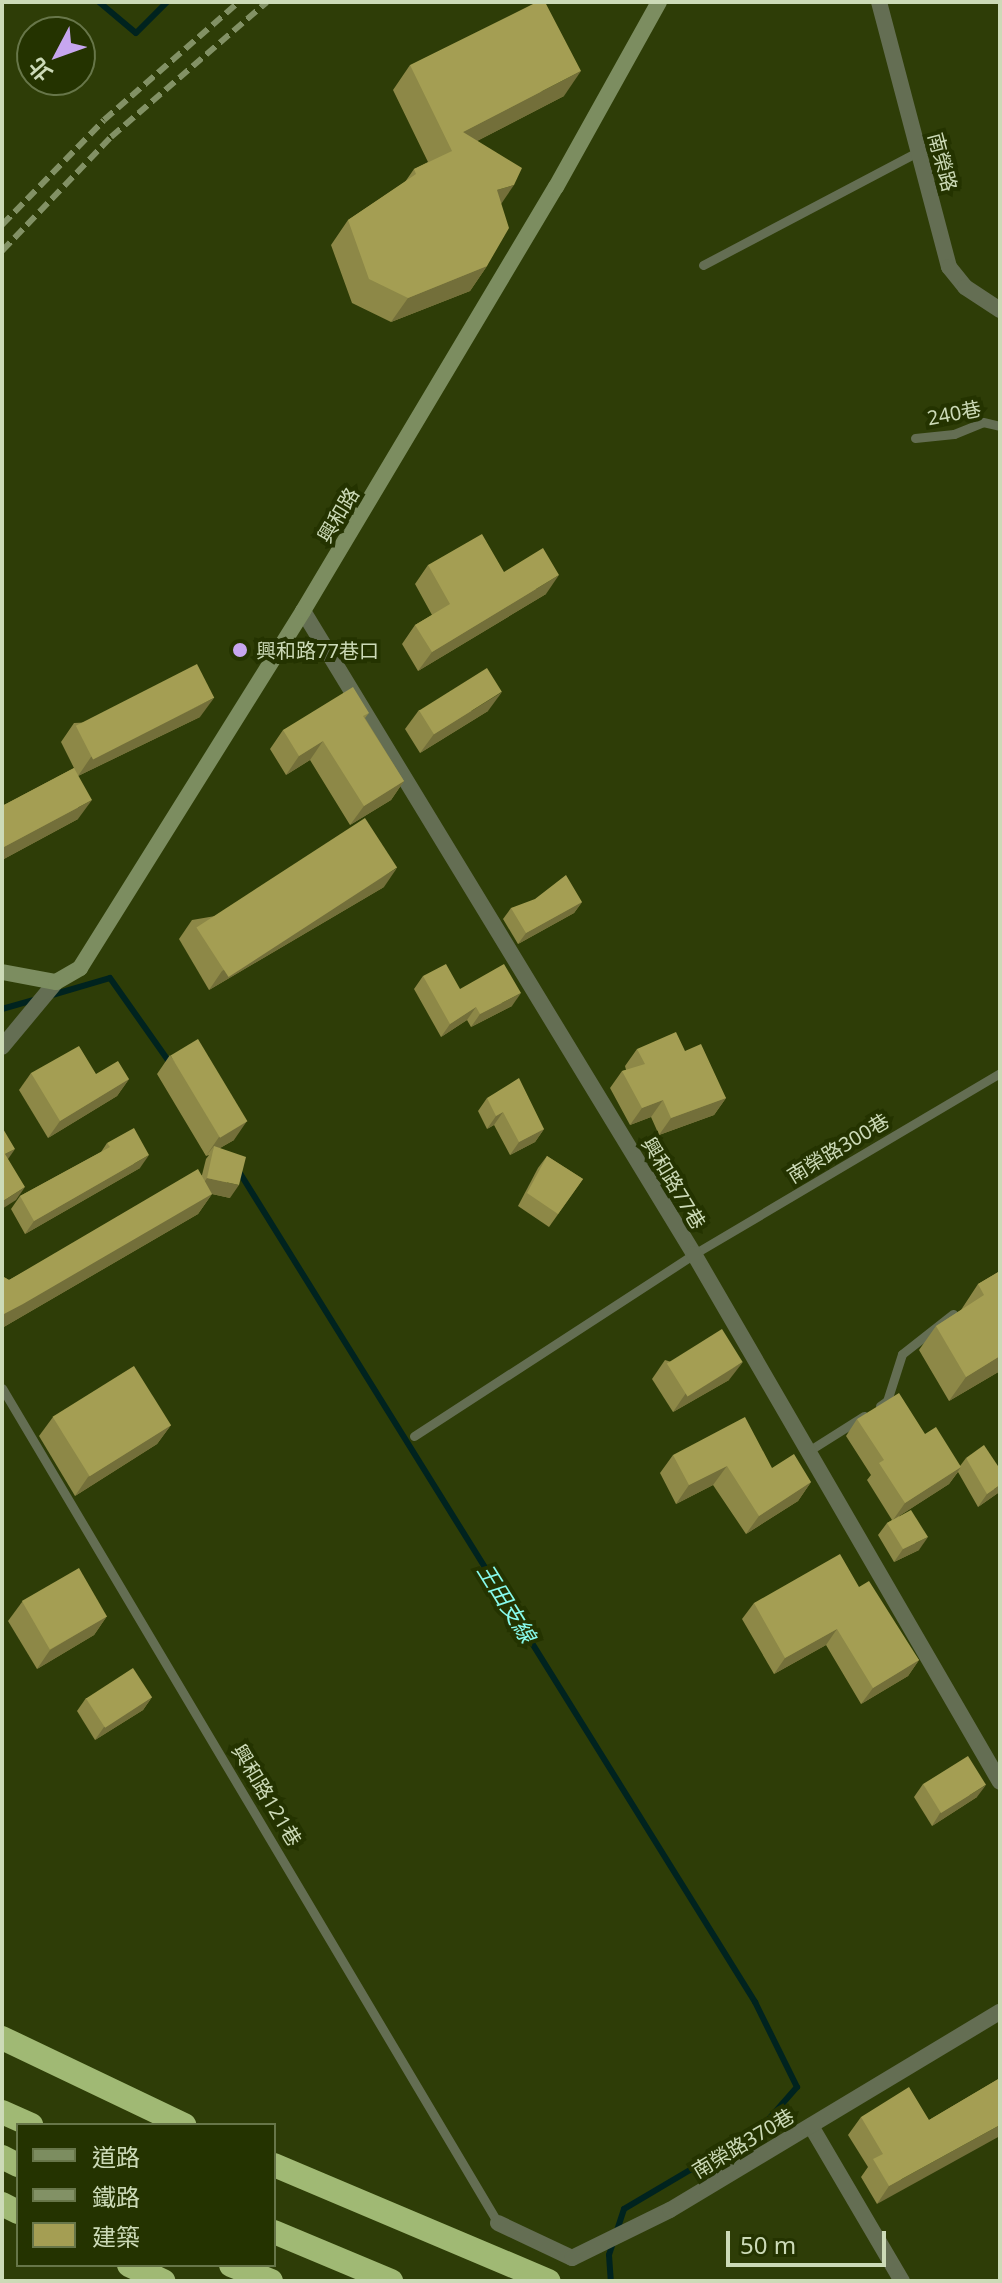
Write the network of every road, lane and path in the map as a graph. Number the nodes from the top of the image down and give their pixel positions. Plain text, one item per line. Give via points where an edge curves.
1 (659, 2) edge
2 (879, 2) edge
3 (919, 151) junction
4 (703, 265) dead end
5 (1000, 310) edge
6 (1000, 426) edge
7 (915, 438) dead end
8 (303, 611) junction
9 (2, 972) edge
10 (56, 983) junction
11 (2, 1047) edge
12 (1000, 1073) edge
13 (694, 1254) junction
14 (953, 1314) edge
15 (2, 1388) edge
16 (414, 1436) dead end
17 (810, 1450) junction
18 (1000, 1782) edge
19 (1000, 2012) edge
20 (2, 2038) edge
21 (2, 2112) edge
22 (27, 2123) edge
23 (180, 2123) edge
24 (811, 2126) junction
25 (276, 2166) edge
26 (498, 2223) joint
27 (276, 2233) edge
28 (133, 2267) edge
29 (236, 2267) edge
30 (163, 2281) edge
31 (271, 2281) edge
32 (391, 2281) edge
33 (548, 2281) edge
34 (902, 2281) edge

1 - 8 street, 興和路 via 556,187
2 - 3 street, 南榮路
3 - 4 lane
3 - 5 street, 南榮路 via 949,267 965,287
6 - 7 lane, 240巷 via 983,422 954,434
8 - 10 street, 興和路 via 80,968
8 - 13 street, 興和路77巷
9 - 10 street
10 - 11 street
12 - 13 lane, 南榮路300巷
13 - 16 lane, 南榮路300巷
13 - 17 street, 興和路77巷
14 - 17 lane via 902,1354 887,1401
15 - 26 lane, 興和路121巷
17 - 18 street, 興和路77巷
19 - 24 street, 南榮路370巷
20 - 23 highway
21 - 22 highway
24 - 26 street, 南榮路370巷 via 670,2210 572,2258
24 - 34 street
25 - 33 highway
27 - 32 highway
28 - 30 highway
29 - 31 highway

